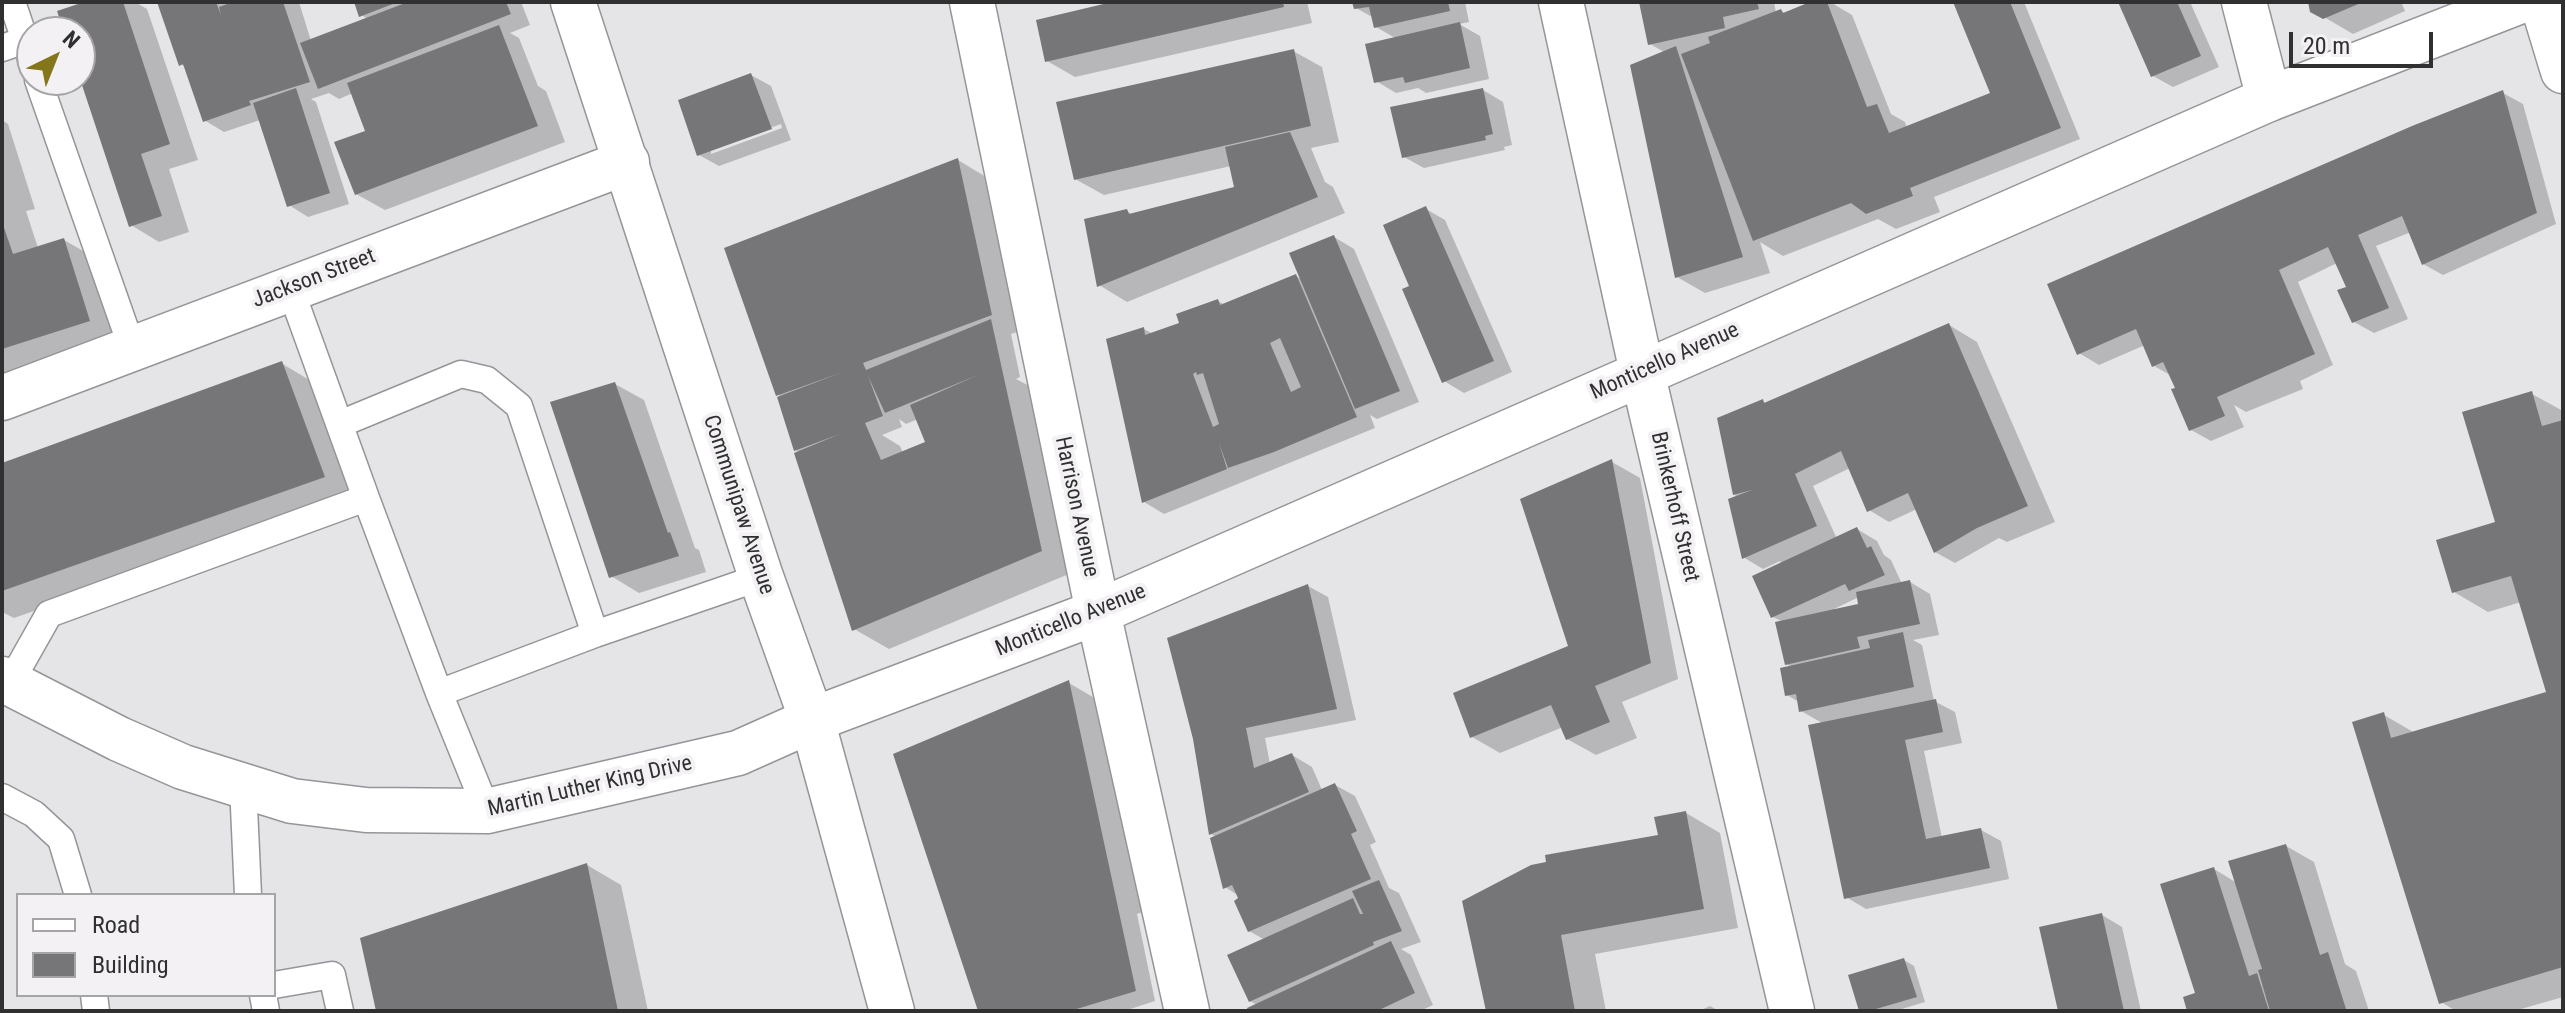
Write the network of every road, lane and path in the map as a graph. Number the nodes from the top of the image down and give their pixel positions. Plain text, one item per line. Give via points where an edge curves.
1 (12, 2) edge
2 (573, 2) edge
3 (972, 2) edge
4 (1561, 2) edge
5 (2244, 2) edge
6 (2518, 2) edge
7 (2542, 2) edge
8 (16, 26) edge
9 (2563, 71) edge
10 (44, 96) edge
11 (2269, 99) junction
12 (627, 162) junction
13 (290, 288) junction
14 (132, 348) junction
15 (1642, 372) junction
16 (2, 398) edge
17 (340, 424) junction
18 (366, 498) junction
19 (761, 577) junction
20 (1098, 612) junction
21 (595, 634) junction
22 (6, 681) edge
23 (439, 693) junction
24 (812, 720) junction
25 (243, 785) junction
26 (2, 797) edge
27 (487, 811) junction
28 (77, 893) edge
29 (248, 893) edge
30 (276, 985) edge
31 (340, 1011) edge
32 (892, 1011) edge
33 (1187, 1011) edge
34 (1792, 1011) edge

1 - 8 lane
2 - 12 street, Communipaw Avenue
3 - 20 street, Harrison Avenue
4 - 15 street, Brinkerhoff Street
5 - 11 street
6 - 11 street, Monticello Avenue
7 - 9 street
10 - 14 lane
11 - 15 street, Monticello Avenue
12 - 13 street, Jackson Street
12 - 19 street, Communipaw Avenue
13 - 14 street, Jackson Street
13 - 17 lane
14 - 16 street, Jackson Street
15 - 20 street, Monticello Avenue
15 - 34 street, Brinkerhoff Street
17 - 18 lane
17 - 21 lane via 461,374 487,380 519,406
18 - 22 lane via 49,614
18 - 23 lane
19 - 21 lane
19 - 24 street, Communipaw Avenue
20 - 24 street, Monticello Avenue
20 - 33 street, Harrison Avenue
21 - 23 lane
22 - 25 street, Martin Luther King Drive via 119,739
23 - 27 lane
24 - 27 street, Martin Luther King Drive via 738,753
24 - 32 street, Communipaw Avenue
25 - 27 street, Martin Luther King Drive via 292,801 351,808
25 - 29 lane
26 - 28 lane via 34,814 61,839
30 - 31 lane via 332,975

